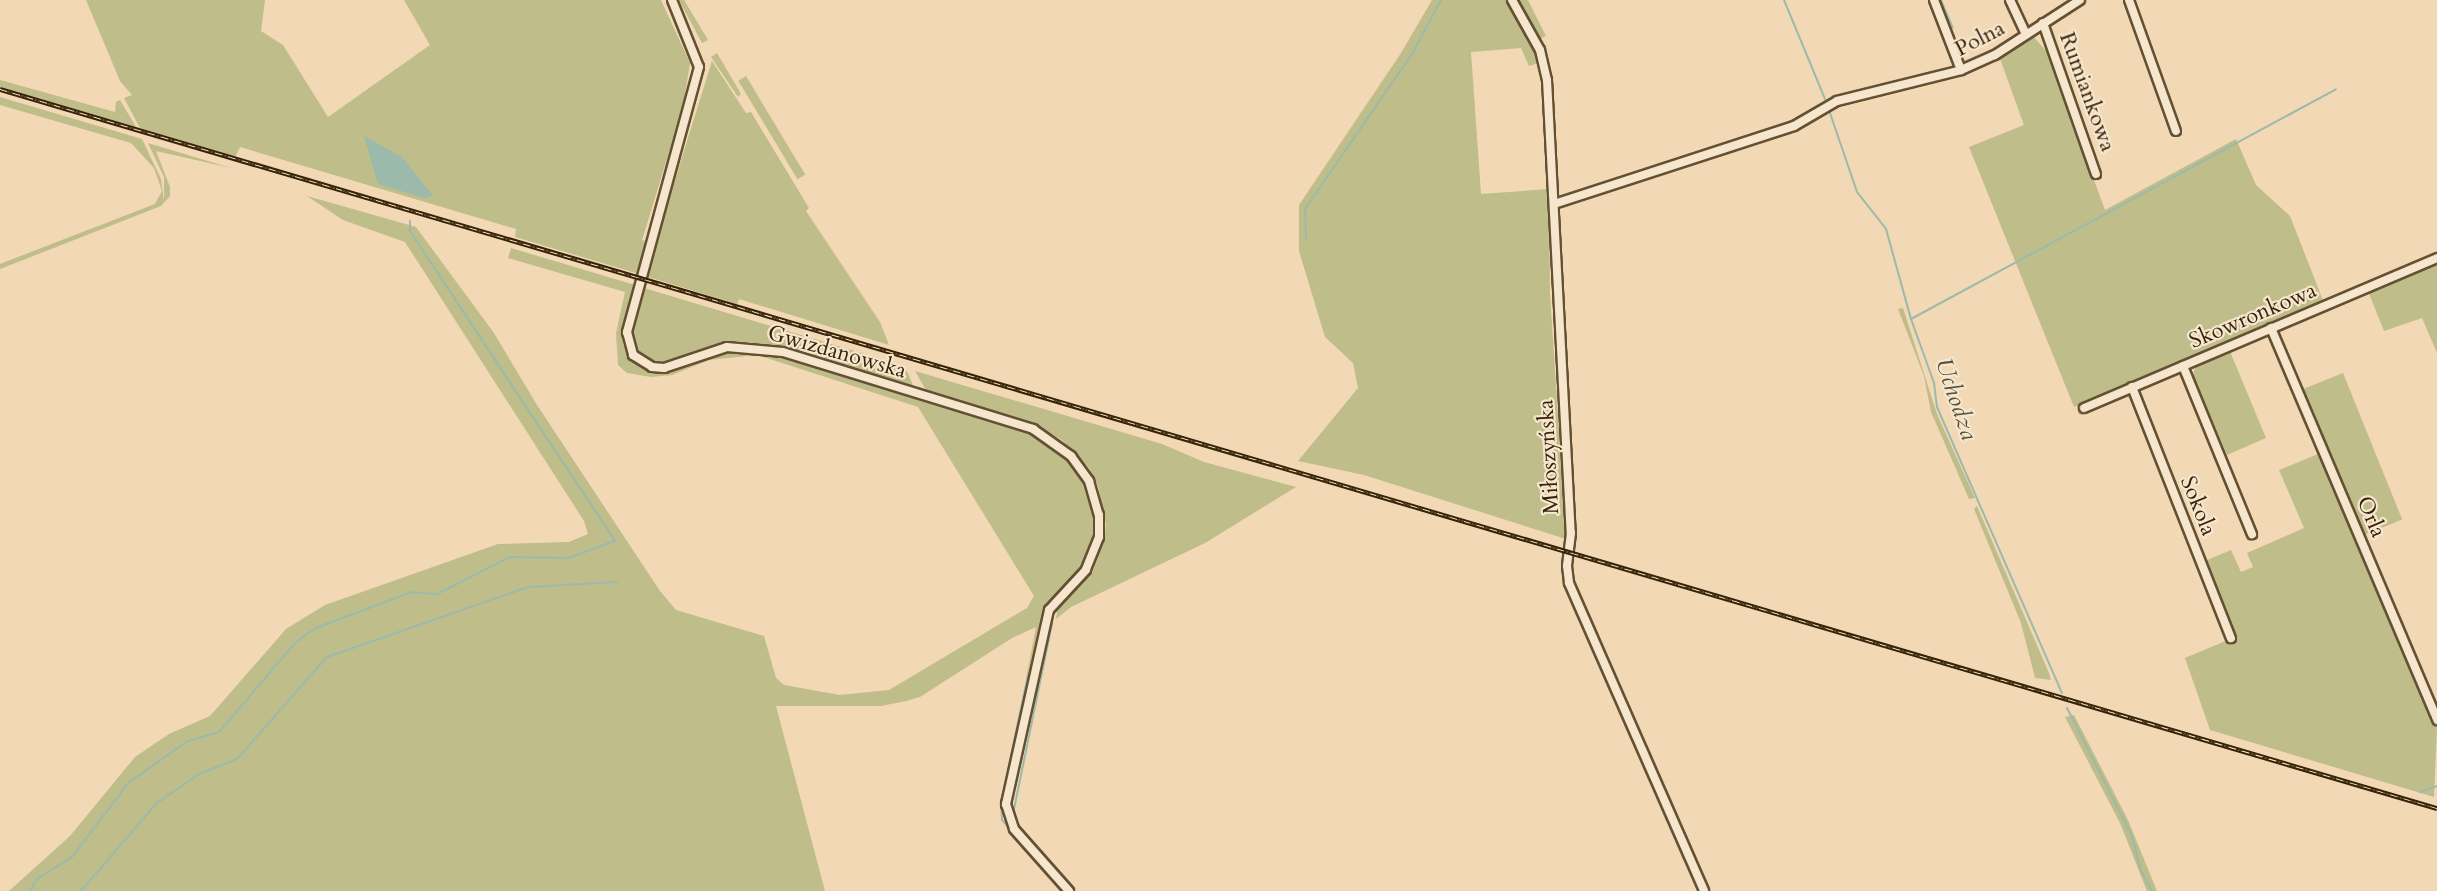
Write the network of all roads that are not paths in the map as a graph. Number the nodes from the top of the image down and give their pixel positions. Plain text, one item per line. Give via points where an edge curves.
1 (672, 0) edge
2 (1512, 0) edge
3 (1934, 0) edge
4 (2010, 0) edge
5 (2079, 0) edge
6 (2129, 0) edge
7 (2043, 23) junction
8 (2026, 35) junction
9 (1960, 70) junction
10 (2176, 131) dead end
11 (2096, 174) dead end
12 (1554, 204) junction
13 (2437, 258) edge
14 (2271, 328) junction
15 (2184, 366) junction
16 (2132, 387) junction
17 (2084, 408) dead end
18 (2252, 534) dead end
19 (2231, 638) dead end
20 (2437, 720) edge
21 (1069, 891) edge
22 (1704, 891) edge

1 - 21 street, Gwizdanowska via 699,67 627,332 633,355 652,367 664,368 727,347 763,348 1046,436 1081,466 1095,496 1100,537 1093,559 1049,610 1006,810 1014,829
2 - 12 street, Miłoszyńska via 1545,69
3 - 9 street
4 - 8 street
5 - 7 street, Polna
6 - 10 street
7 - 8 street, Polna
7 - 11 street, Rumiankowa
8 - 9 street, Polna
9 - 12 street, Polna via 1837,101 1794,126
12 - 22 street, Miłoszyńska via 1571,533 1569,583
13 - 14 street, Skowronkowa
14 - 15 street, Skowronkowa
14 - 20 street, Orla
15 - 16 street, Skowronkowa
15 - 18 street
16 - 17 street, Skowronkowa
16 - 19 street, Sokola

